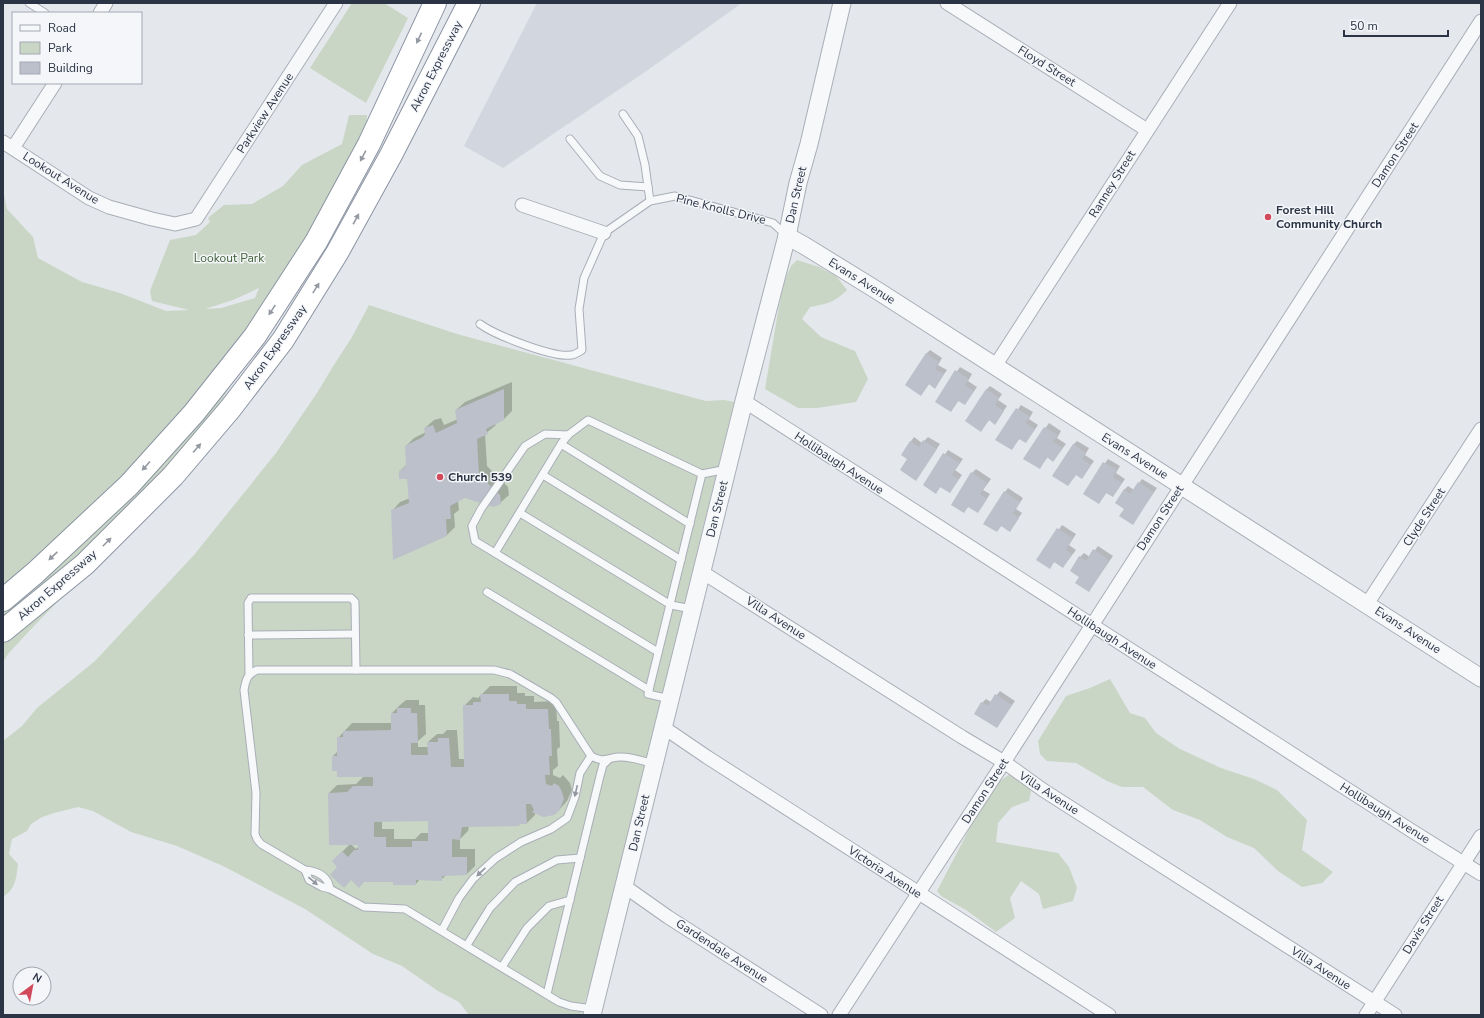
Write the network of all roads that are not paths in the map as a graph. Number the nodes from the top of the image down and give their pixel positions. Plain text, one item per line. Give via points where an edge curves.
1 (29, 3) edge
2 (106, 3) edge
3 (336, 3) edge
4 (435, 3) edge
5 (469, 3) edge
6 (842, 3) edge
7 (947, 3) edge
8 (1230, 3) edge
9 (961, 7) edge
10 (43, 12) edge
11 (101, 12) edge
12 (1481, 21) edge
13 (54, 84) edge
14 (623, 114) dead end
15 (1147, 130) junction
16 (570, 139) dead end
17 (8, 145) edge
18 (648, 187) junction
19 (650, 201) junction
20 (522, 205) dead end
21 (191, 220) joint
22 (604, 233) junction
23 (787, 236) junction
24 (480, 324) dead end
25 (995, 366) junction
26 (744, 401) junction
27 (1481, 429) edge
28 (568, 435) junction
29 (561, 444) junction
30 (727, 469) junction
31 (702, 474) junction
32 (543, 475) junction
33 (1182, 485) junction
34 (520, 513) junction
35 (690, 524) junction
36 (495, 553) junction
37 (681, 560) junction
38 (702, 572) junction
39 (487, 592) dead end
40 (3, 600) edge
41 (1367, 604) junction
42 (671, 605) junction
43 (692, 609) junction
44 (1092, 624) junction
45 (3, 631) edge
46 (355, 634) junction
47 (248, 635) junction
48 (658, 652) junction
49 (356, 670) junction
50 (249, 674) junction
51 (1481, 678) edge
52 (649, 690) junction
53 (670, 699) junction
54 (663, 727) junction
55 (591, 756) junction
56 (608, 760) junction
57 (1004, 762) junction
58 (654, 764) junction
59 (1481, 836) edge
60 (580, 858) junction
61 (1464, 862) junction
62 (1481, 874) edge
63 (624, 886) junction
64 (918, 894) junction
65 (570, 900) junction
66 (442, 930) junction
67 (467, 945) junction
68 (502, 967) junction
69 (547, 994) junction
70 (1375, 1002) junction
71 (592, 1012) edge
72 (821, 1015) edge
73 (839, 1015) edge
74 (1109, 1015) edge
75 (1366, 1015) edge
76 (1395, 1015) edge

1 - 10 lane
2 - 11 street
3 - 21 street, Parkview Avenue via 203,210 196,219
4 -> 40 highway, Akron Expressway via 352,177 316,242 255,336 194,412 129,485 35,574
45 -> 5 highway, Akron Expressway via 85,564 173,476 230,409 283,340 341,247
6 - 23 street, Dan Street
7 - 9 street, Floyd Street
8 - 15 street, Ranney Street
9 - 15 street, Floyd Street
12 - 33 street, Damon Street
13 - 17 street
14 - 18 lane via 638,136
15 - 25 street, Ranney Street
16 - 18 lane via 600,176 620,185
17 - 21 street, Lookout Avenue via 89,198 109,207 175,224
18 - 19 lane
19 - 22 lane, Pine Knolls Drive
19 - 23 lane, Pine Knolls Drive via 675,196 773,223
20 - 22 street
22 - 24 lane via 584,278 579,309 582,350 570,355 553,354 509,340
23 - 25 street, Evans Avenue
23 - 26 street, Dan Street
25 - 33 street, Evans Avenue
26 - 30 street, Dan Street
26 - 44 street, Hollibaugh Avenue
27 - 41 street, Clyde Street
28 - 29 lane
28 - 31 lane via 588,420
28 - 36 lane via 545,434 524,446 481,509 472,526 475,541
29 - 32 lane
29 - 35 lane
30 - 31 lane
30 - 38 street, Dan Street
31 - 35 lane
32 - 34 lane
32 - 37 lane
33 - 41 street, Evans Avenue
33 - 44 street, Damon Street
34 - 36 lane
34 - 42 lane
35 - 37 lane
36 - 48 lane
37 - 42 lane
38 - 43 street, Dan Street
38 - 57 street, Villa Avenue
39 - 52 lane
41 - 51 street, Evans Avenue
42 - 43 lane
42 - 48 lane
43 - 53 street, Dan Street
44 - 57 street, Damon Street
44 - 61 street, Hollibaugh Avenue
46 - 47 lane
46 - 47 lane via 355,602 351,598 251,598 248,603
46 - 49 lane
47 - 50 lane
48 - 52 lane
49 - 50 lane via 257,670
49 - 55 lane via 503,671 556,702
50 - 66 lane via 244,690 256,793 257,839 261,844 305,870 315,871 329,882 330,889 364,907 405,908
52 - 53 lane via 648,694
53 - 54 street, Dan Street
54 - 58 street, Dan Street
54 - 64 street, Victoria Avenue
55 - 56 lane via 599,760
55 -> 66 lane via 580,773 575,797 566,818 551,829 521,842 496,858 473,879 459,898
56 - 58 lane via 619,757
56 - 60 lane via 603,765
57 - 64 street, Damon Street
57 - 70 street, Villa Avenue via 1043,790
58 - 63 street, Dan Street
59 - 61 street, Davis Street
60 - 65 lane
60 - 67 lane via 556,860 515,882 490,908
61 - 62 street, Hollibaugh Avenue
61 - 70 street, Davis Street
63 - 71 street, Dan Street
63 - 72 street, Gardendale Avenue
64 - 73 street, Damon Street
64 - 74 street, Victoria Avenue
65 - 68 lane via 549,906 527,928
65 - 69 lane
66 - 67 lane
67 - 68 lane
68 - 69 lane
69 - 71 lane via 559,1002
70 - 75 street, Davis Street
70 - 76 street, Villa Avenue

